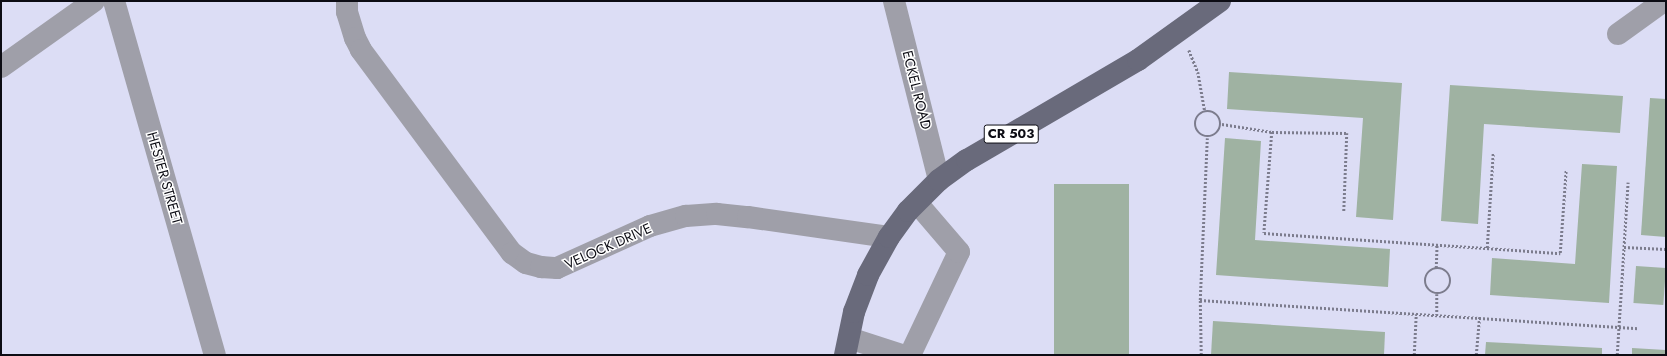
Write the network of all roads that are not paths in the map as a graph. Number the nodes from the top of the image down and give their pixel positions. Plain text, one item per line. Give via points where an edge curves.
1 (94, 1) edge
2 (114, 1) edge
3 (347, 1) edge
4 (894, 1) edge
5 (1220, 1) edge
6 (1664, 1) edge
7 (1618, 34) dead end
8 (1, 67) edge
9 (939, 180) junction
10 (917, 203) junction
11 (889, 237) junction
12 (847, 347) edge
13 (215, 355) edge
14 (902, 355) edge
15 (910, 355) edge

1 - 8 street
2 - 13 street, HESTER STREET
3 - 11 street, VELOCK DRIVE via 347,12 354,38 361,50 512,253 526,263 557,268 650,226 686,216 740,216
4 - 9 street, ECKEL ROAD
5 - 9 main road, CR 503 via 1138,60 966,160
6 - 7 street
9 - 10 main road, CR 503
10 - 11 main road, CR 503
10 - 15 street via 959,252
11 - 12 main road, CR 503 via 868,276 854,312
12 - 14 street

